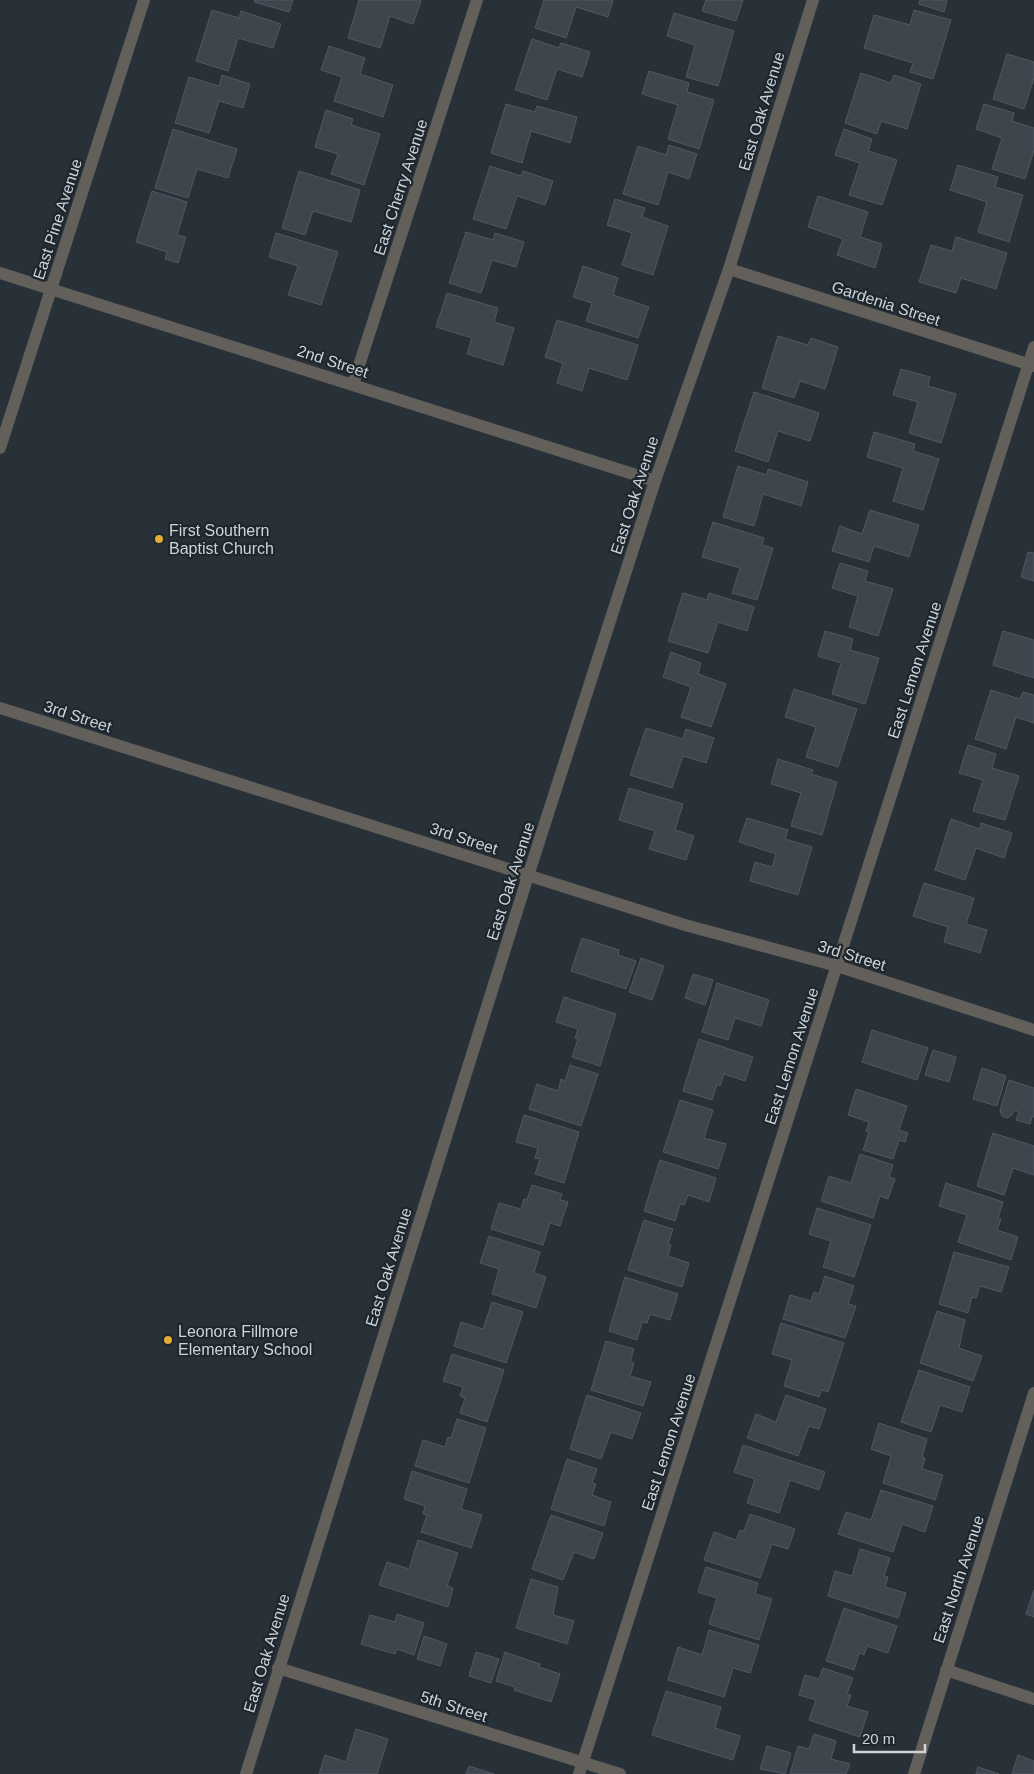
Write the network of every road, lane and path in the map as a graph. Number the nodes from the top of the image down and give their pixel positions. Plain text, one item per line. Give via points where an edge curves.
1 (144, 0) edge
2 (477, 0) edge
3 (813, 0) edge
4 (729, 269) junction
5 (0, 273) edge
6 (51, 290) junction
7 (1034, 347) edge
8 (1031, 365) edge
9 (353, 384) junction
10 (0, 448) edge
11 (656, 481) junction
12 (0, 708) edge
13 (528, 876) junction
14 (837, 966) junction
15 (1034, 1030) edge
16 (1034, 1393) edge
17 (278, 1668) junction
18 (946, 1670) junction
19 (1034, 1699) edge
20 (580, 1769) edge
21 (246, 1774) edge
22 (620, 1774) edge
23 (914, 1774) edge

1 - 6 street, East Pine Avenue
2 - 9 street, East Cherry Avenue
3 - 4 street, East Oak Avenue
4 - 8 street, Gardenia Street
4 - 11 street, East Oak Avenue
5 - 6 street, 2nd Street
6 - 9 street, 2nd Street
6 - 10 street, East Pine Avenue
7 - 8 street, East Lemon Avenue
8 - 14 street, East Lemon Avenue
9 - 11 street, 2nd Street
11 - 13 street, East Oak Avenue
12 - 13 street, 3rd Street
13 - 14 street, 3rd Street via 685,925
13 - 17 street, East Oak Avenue
14 - 15 street, 3rd Street
14 - 20 street, East Lemon Avenue
16 - 18 street, East North Avenue
17 - 20 street, 5th Street
17 - 21 street, East Oak Avenue
18 - 19 street
18 - 23 street, East North Avenue
20 - 22 street, 5th Street

